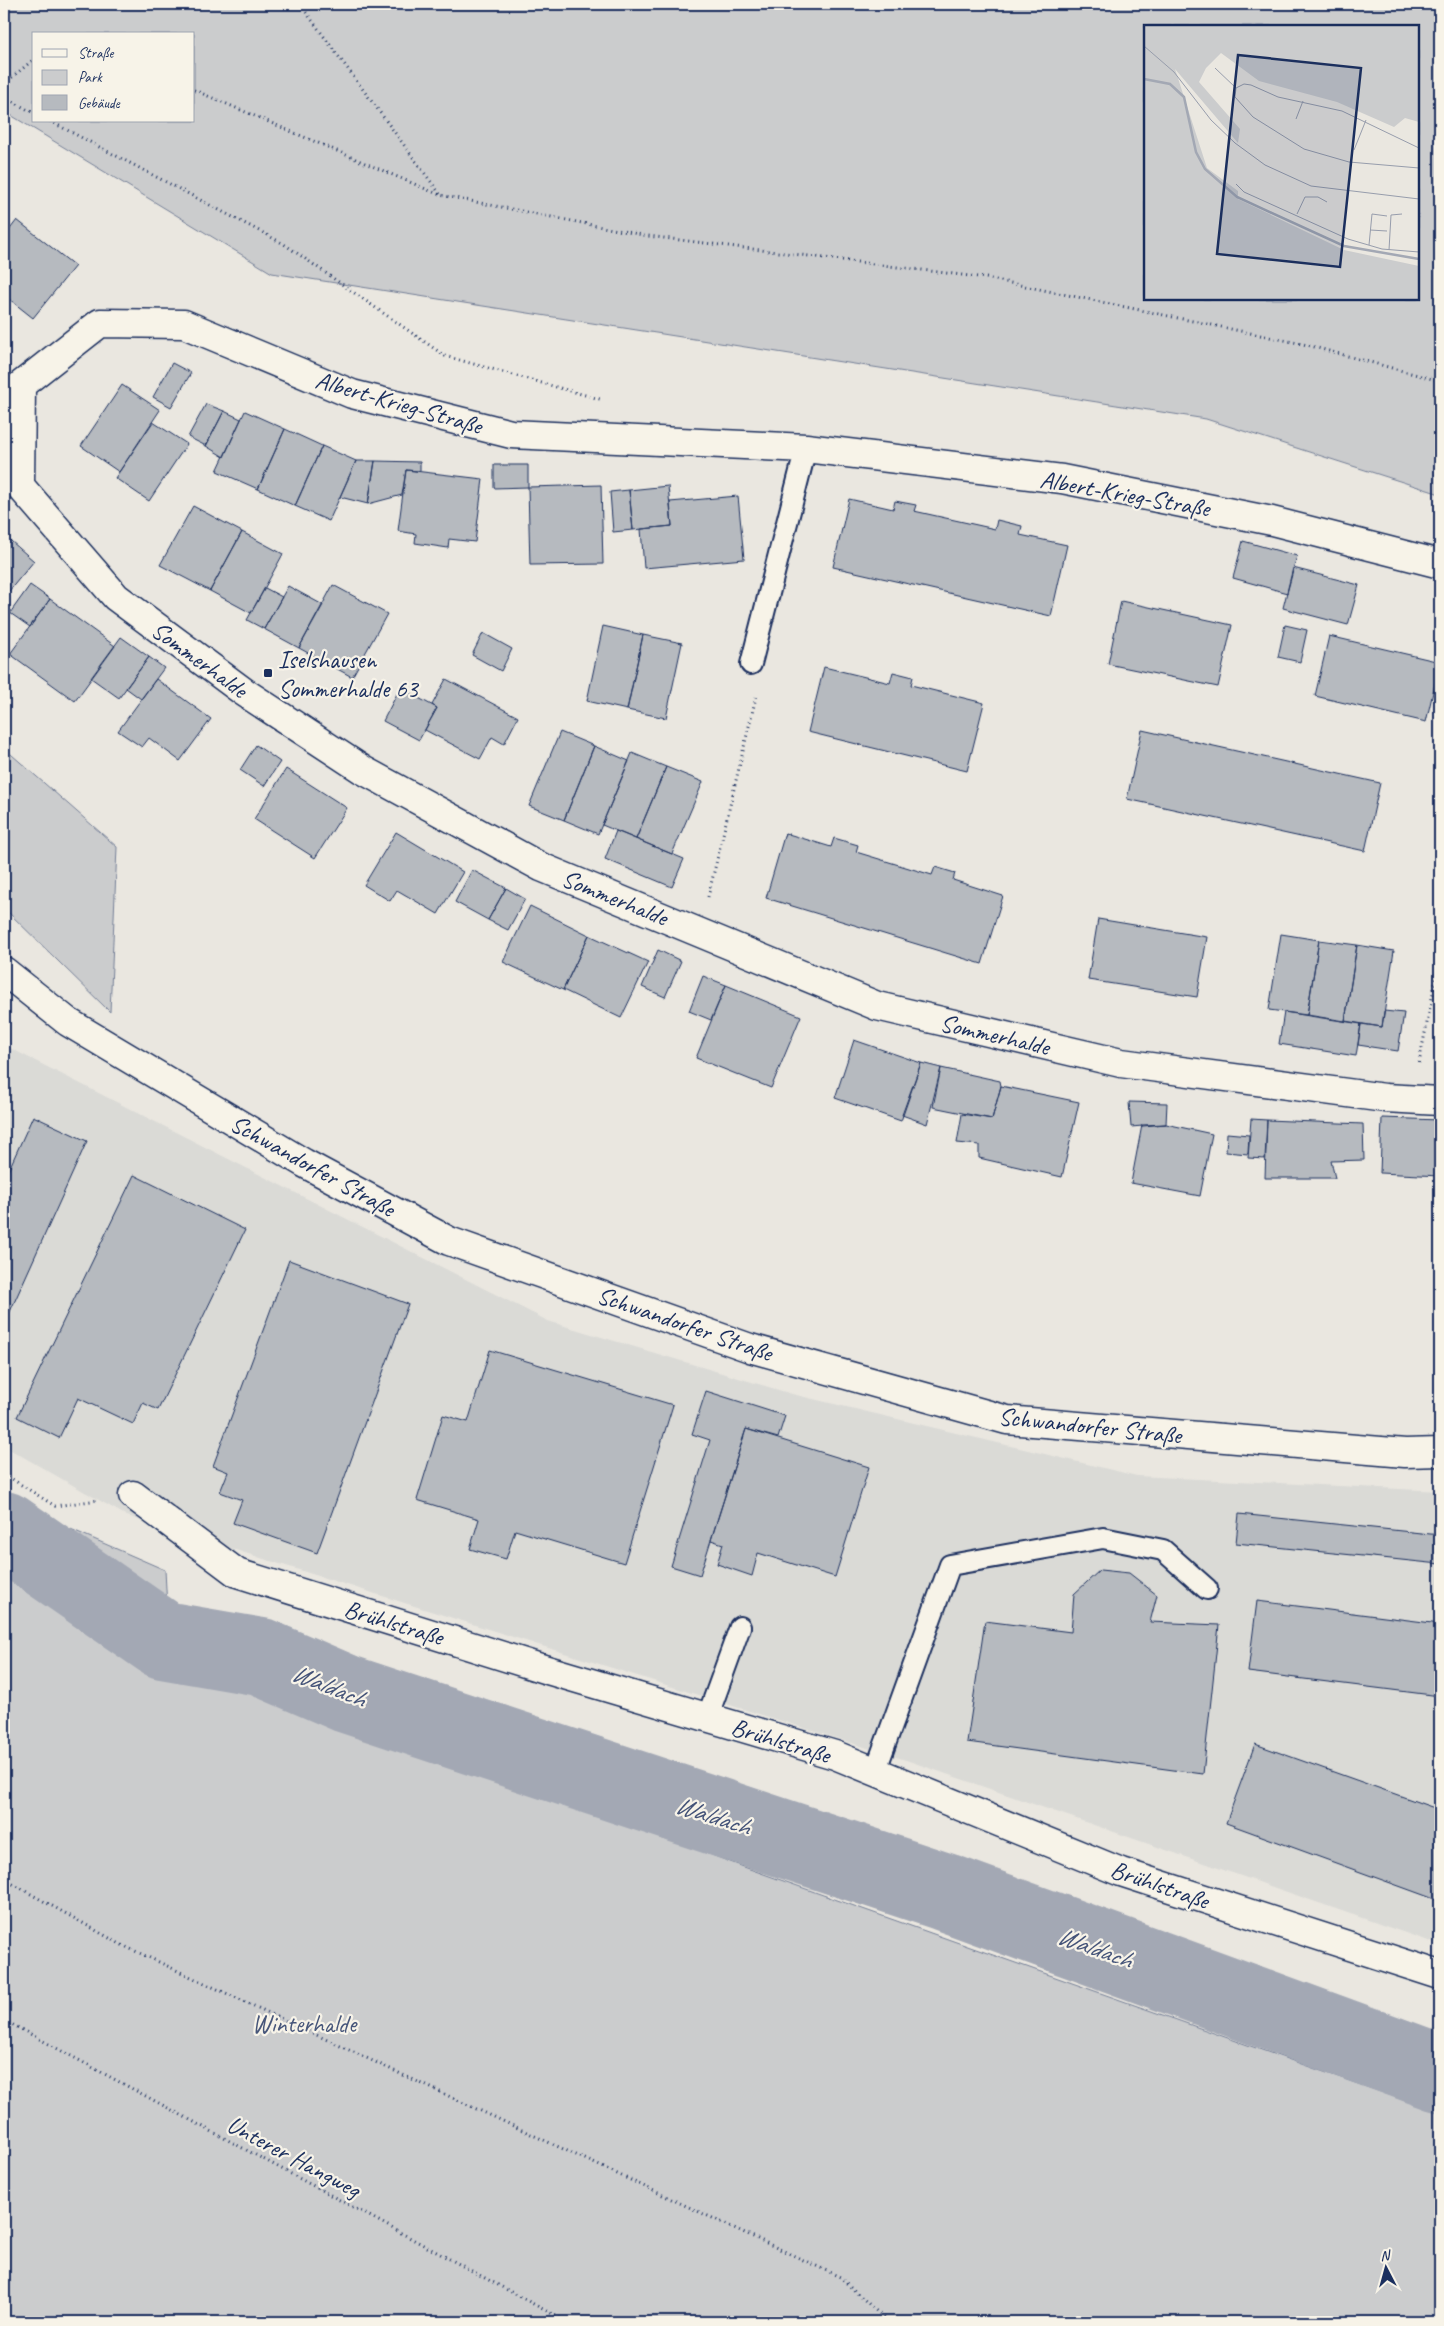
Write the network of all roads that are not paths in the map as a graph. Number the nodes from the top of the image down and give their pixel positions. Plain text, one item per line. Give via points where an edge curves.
1 (13, 378) edge
2 (806, 448) junction
3 (1440, 564) edge
4 (751, 664) road end
5 (4, 971) edge
6 (1440, 1101) edge
7 (1440, 1452) edge
8 (133, 1494) road end
9 (1207, 1589) dead end
10 (740, 1627) dead end
11 (707, 1718) junction
12 (876, 1772) junction
13 (1440, 1976) edge

1 - 2 street, Albert-Krieg-Straße via 100,323 184,324 352,394 511,434
1 - 6 street, Sommerhalde via 20,486 116,597 244,692 363,770 541,867 877,1006 1121,1063 1412,1101
2 - 3 street, Albert-Krieg-Straße via 1062,479 1272,521
2 - 4 lane
5 - 7 street, Schwandorfer Straße via 68,1022 304,1163 449,1240 750,1348 1006,1420 1405,1453
8 - 11 street, Brühlstraße via 237,1573
9 - 12 lane via 1163,1550 1103,1538 950,1565
10 - 11 lane
11 - 12 street, Brühlstraße via 835,1755
12 - 13 street, Brühlstraße via 1121,1872

